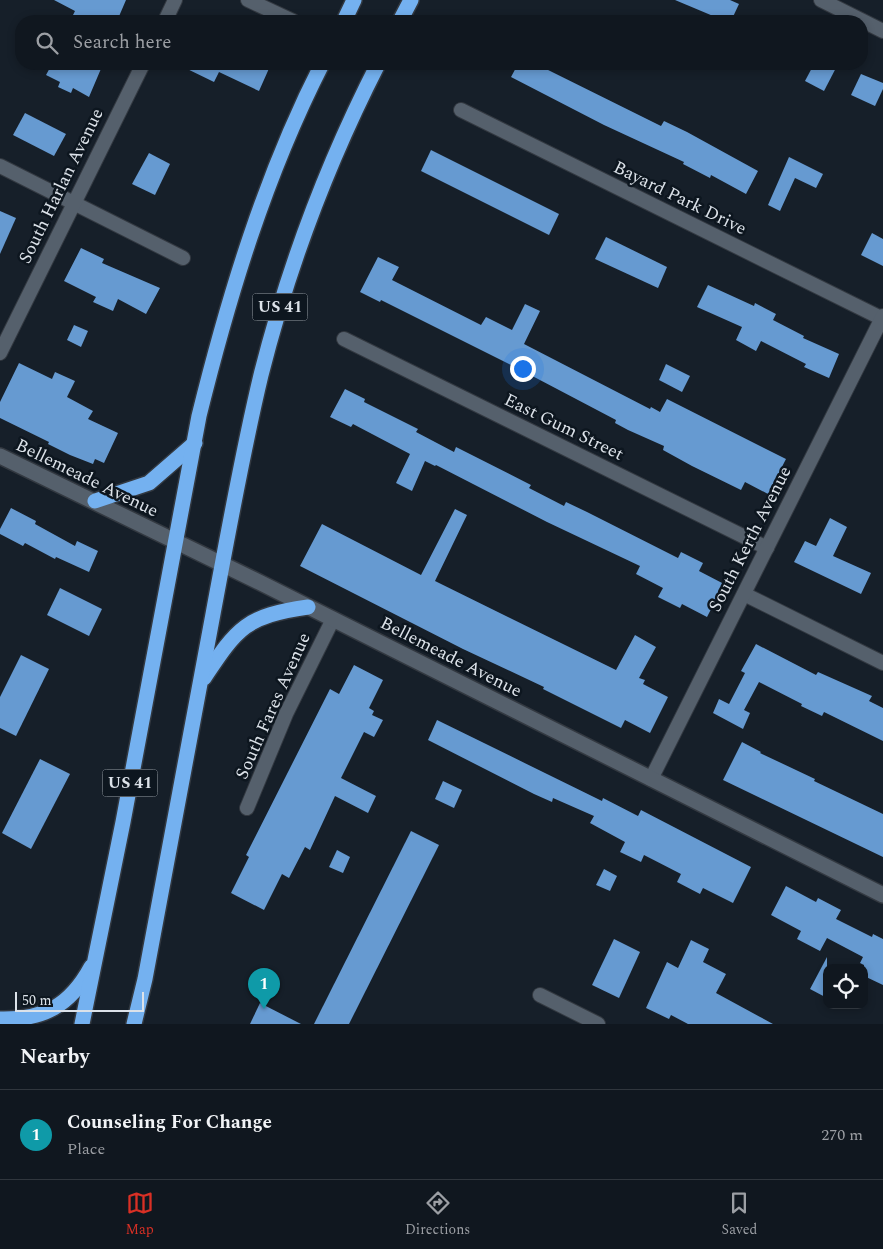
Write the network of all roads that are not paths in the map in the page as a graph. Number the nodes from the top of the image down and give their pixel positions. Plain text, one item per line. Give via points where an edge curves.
1 (175, 0) edge
2 (248, 0) edge
3 (354, 0) edge
4 (411, 0) edge
5 (821, 0) edge
6 (167, 15) edge
7 (280, 15) edge
8 (347, 15) edge
9 (403, 15) edge
10 (851, 15) edge
11 (868, 24) edge
12 (883, 31) edge
13 (140, 70) edge
14 (319, 70) edge
15 (375, 70) edge
16 (461, 110) dead end
17 (0, 166) edge
18 (74, 202) junction
19 (184, 258) dead end
20 (883, 318) edge
21 (344, 339) dead end
22 (0, 353) edge
23 (195, 444) junction
24 (0, 456) edge
25 (95, 500) junction
26 (176, 542) junction
27 (767, 548) junction
28 (223, 564) junction
29 (744, 594) junction
30 (308, 607) junction
31 (333, 619) junction
32 (883, 663) edge
33 (200, 684) junction
34 (652, 779) junction
35 (247, 808) dead end
36 (883, 895) edge
37 (97, 955) junction
38 (540, 995) dead end
39 (0, 1019) edge
40 (82, 1024) edge
41 (134, 1024) edge
42 (598, 1024) edge

1 - 6 street
2 - 7 street
3 - 8 highway
4 - 9 highway
5 - 10 street
11 - 12 street
13 - 18 street, South Harlan Avenue
14 - 23 highway, US 41 via 260,205 230,297
15 - 28 highway, US 41 via 336,153 289,279 252,414
16 - 20 street, Bayard Park Drive
17 - 18 street
18 - 19 street
18 - 22 street, South Harlan Avenue
20 - 27 street, South Kerth Avenue
21 - 27 street, East Gum Street
23 - 25 highway via 149,483
23 - 26 highway, US 41
24 - 25 street, Bellemeade Avenue
25 - 26 street, Bellemeade Avenue
26 - 28 street, Bellemeade Avenue
26 - 37 highway, US 41
27 - 29 street, South Kerth Avenue
28 - 30 street, Bellemeade Avenue
28 - 33 highway, US 41
29 - 32 street
29 - 34 street, South Kerth Avenue
30 - 31 street, Bellemeade Avenue
30 - 33 highway via 275,612 244,628
31 - 34 street, Bellemeade Avenue
31 - 35 street, South Fares Avenue via 286,714
33 - 41 highway, US 41
34 - 36 street, Bellemeade Avenue
37 - 39 highway via 84,979 65,1001 38,1016
37 - 40 highway, US 41
38 - 42 street

